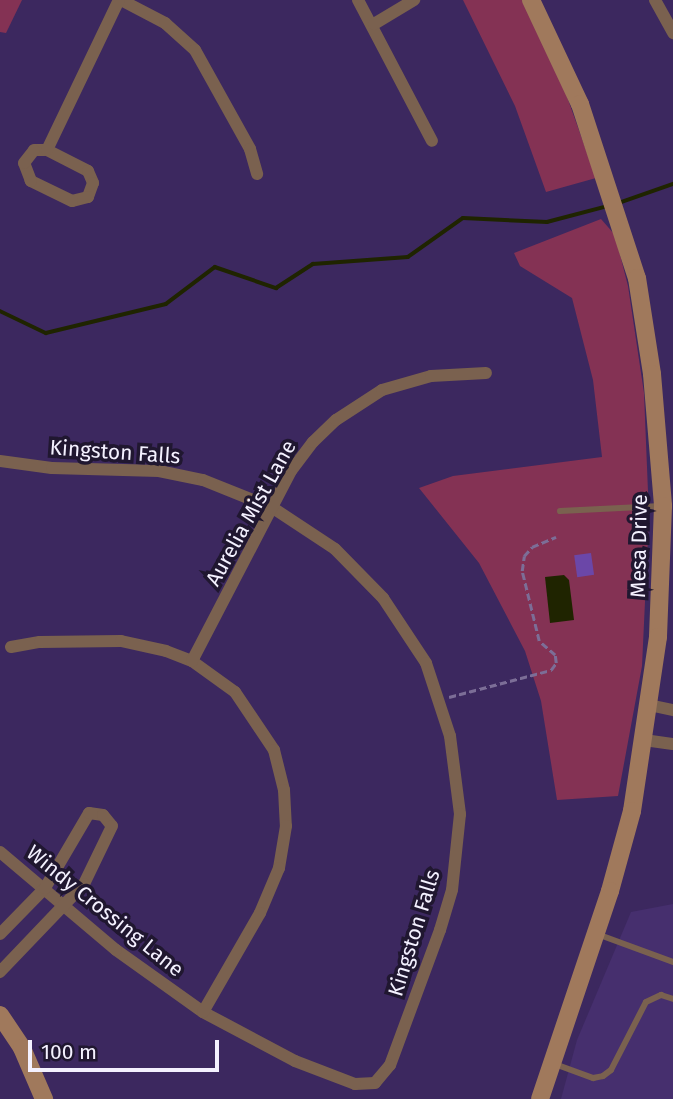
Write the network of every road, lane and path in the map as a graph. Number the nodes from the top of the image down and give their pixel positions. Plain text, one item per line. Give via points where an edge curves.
1 (120, 0) edge
2 (358, 0) edge
3 (414, 0) edge
4 (531, 0) edge
5 (655, 0) edge
6 (374, 24) junction
7 (673, 33) edge
8 (432, 141) dead end
9 (47, 150) junction
10 (257, 174) dead end
11 (486, 373) dead end
12 (0, 461) edge
13 (663, 506) junction
14 (273, 508) junction
15 (560, 511) dead end
16 (556, 537) dead end
17 (11, 647) dead end
18 (192, 661) junction
19 (441, 699) junction
20 (649, 705) junction
21 (673, 710) edge
22 (644, 740) junction
23 (673, 744) edge
24 (0, 852) edge
25 (45, 888) junction
26 (66, 905) junction
27 (0, 934) edge
28 (596, 934) junction
29 (673, 962) edge
30 (0, 972) edge
31 (673, 999) edge
32 (203, 1012) junction
33 (0, 1015) edge
34 (551, 1062) junction
35 (375, 1083) joint
36 (44, 1099) edge
37 (540, 1099) edge

1 - 9 street
1 - 10 street via 165,23 195,50 250,149
2 - 6 street
3 - 6 street
4 - 13 street, Mesa Drive via 580,104 637,278 652,374
5 - 7 street
6 - 8 street
9 - 9 street via 34,150 26,158 28,177 72,201 88,197 93,183 90,174
11 - 14 street, Aurelia Mist Lane via 431,376 382,390 357,404 313,442
12 - 14 street, Kingston Falls via 52,468 159,471 216,484
13 - 15 lane
13 - 20 street, Mesa Drive via 658,637
14 - 18 street, Aurelia Mist Lane
14 - 19 street, Kingston Falls via 314,533 363,575 406,630
16 - 19 path via 532,547 524,556 522,571 535,631 556,663 551,670
17 - 18 street via 121,641
18 - 32 street via 235,692 257,718 274,750 284,790 286,826 279,867 261,913
19 - 35 street, Kingston Falls via 459,800 452,890 390,1065
20 - 21 street
20 - 22 street, Mesa Drive
22 - 23 street
22 - 28 street, Mesa Drive via 632,811
24 - 25 street, Windy Crossing Lane
25 - 26 street, Windy Crossing Lane
25 - 26 street via 89,813 103,815 112,826 105,848
25 - 27 street
26 - 30 street
26 - 32 street, Windy Crossing Lane via 116,950
28 - 29 lane
28 - 34 street, Mesa Drive
31 - 34 lane via 661,995 646,1002 615,1064 603,1076 593,1078
32 - 35 street, Windy Crossing Lane via 295,1060 355,1084
33 - 36 street via 22,1048
34 - 37 street, Mesa Drive

